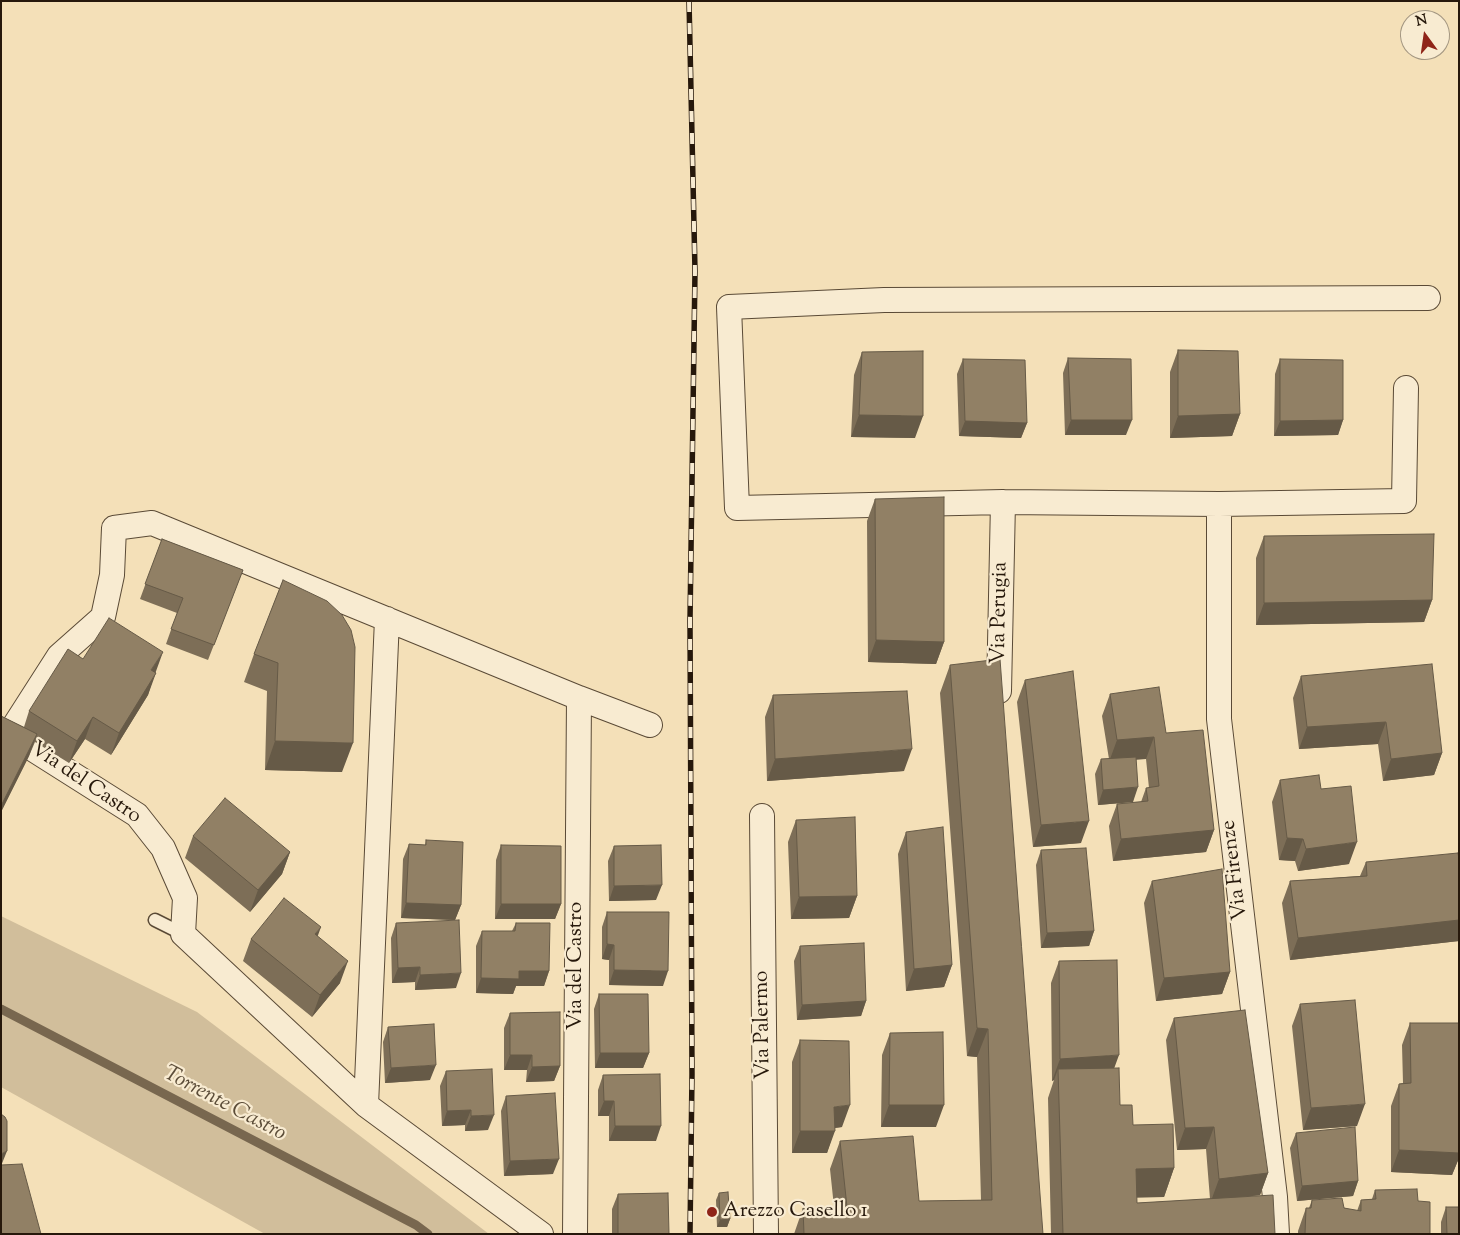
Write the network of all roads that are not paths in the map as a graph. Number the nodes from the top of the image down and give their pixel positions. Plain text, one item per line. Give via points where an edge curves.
1 (1428, 298) dead end
2 (1406, 388) dead end
3 (1003, 502) junction
4 (1219, 504) junction
5 (386, 619) junction
6 (579, 698) junction
7 (1001, 714) edge
8 (650, 724) dead end
9 (762, 816) dead end
10 (155, 920) dead end
11 (183, 934) junction
12 (366, 1106) junction
13 (541, 1234) edge
14 (575, 1234) edge
15 (766, 1234) edge
16 (1277, 1234) edge

1 - 3 street via 894,300 728,307 737,508
2 - 4 street via 1404,501
3 - 4 street
3 - 7 street, Via Perugia
4 - 16 street, Via Firenze via 1218,719
5 - 6 street, Via del Castro
5 - 11 street, Via del Castro via 152,523 114,528 112,576 103,617 59,656 9,734 137,814 163,848 185,898
5 - 12 street
6 - 8 street, Via del Castro
6 - 14 street, Via del Castro
9 - 15 street, Via Palermo
10 - 11 lane
11 - 12 street
12 - 13 street

